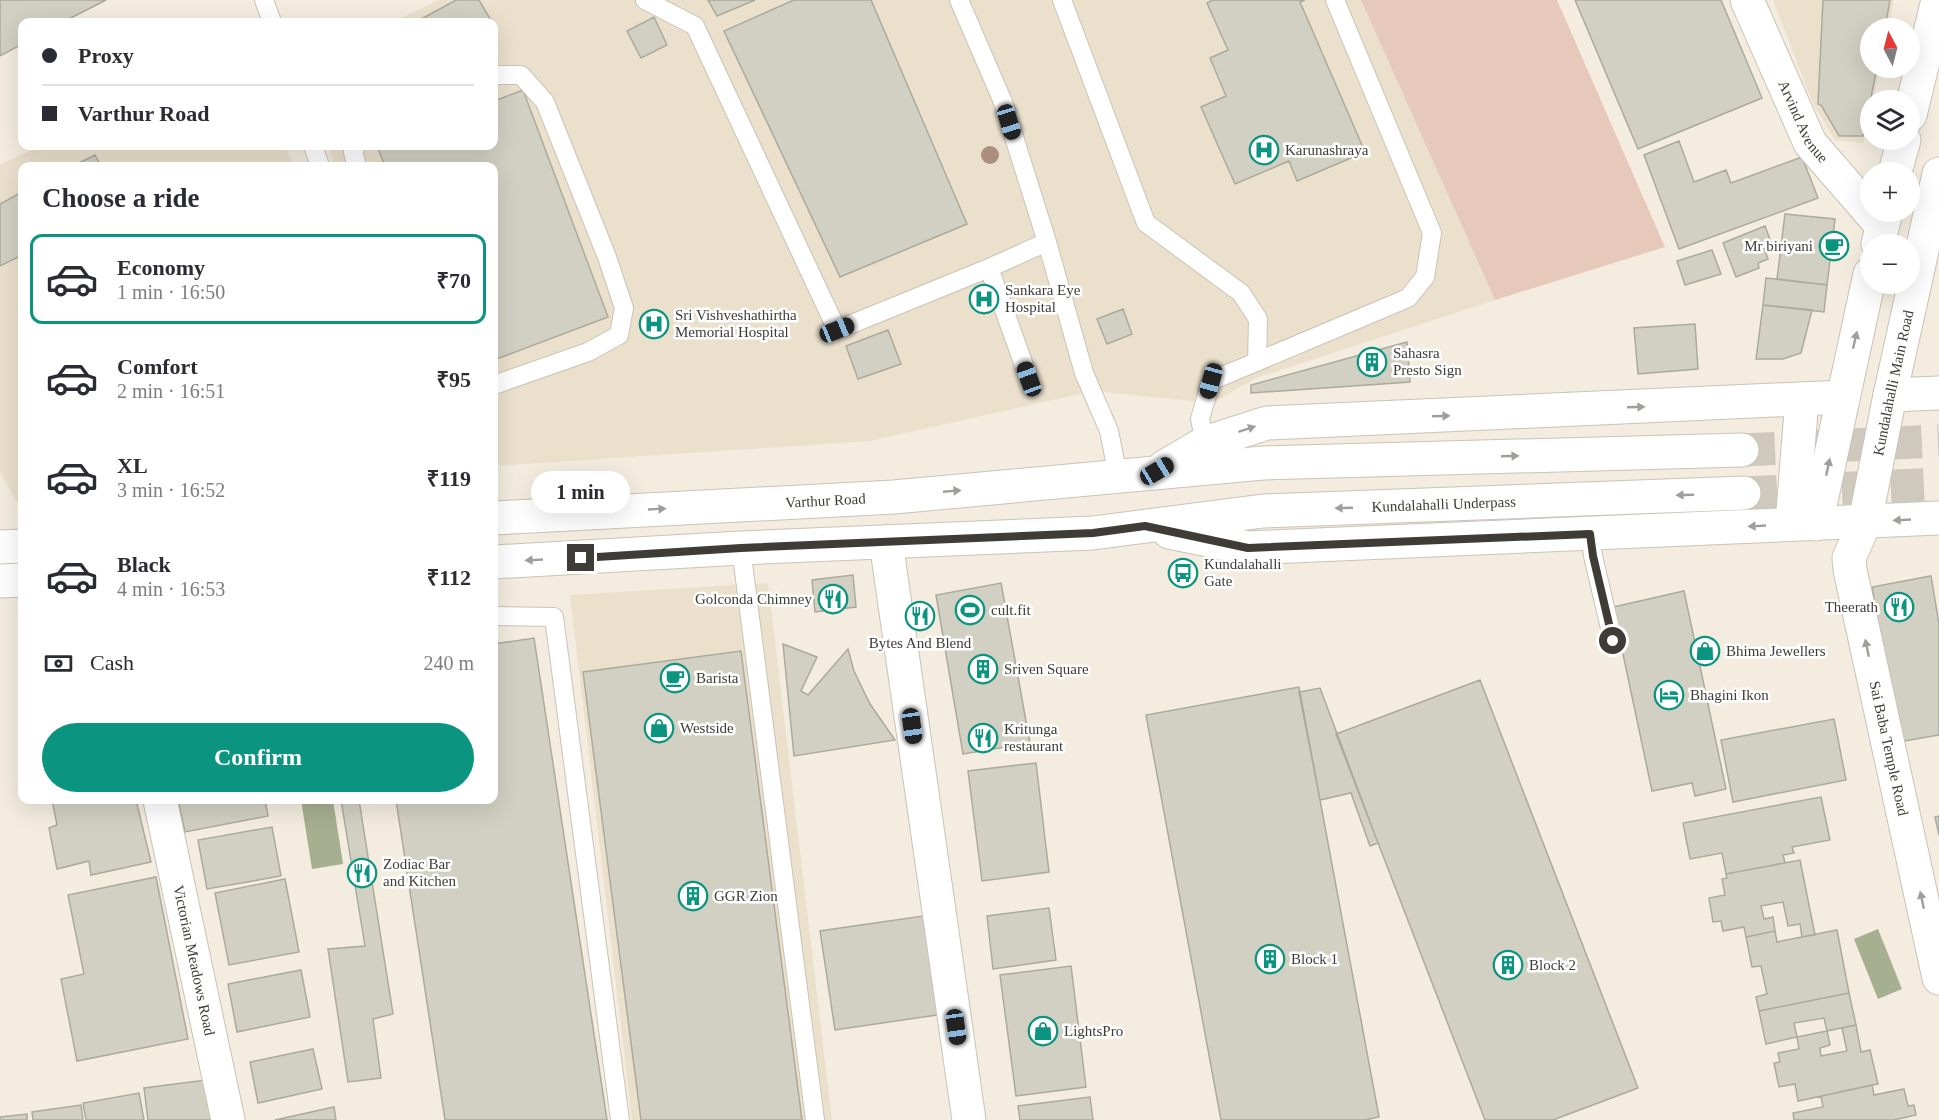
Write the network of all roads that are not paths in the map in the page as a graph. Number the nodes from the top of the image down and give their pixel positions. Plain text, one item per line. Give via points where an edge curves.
1 (264, 0) edge
2 (645, 0) edge
3 (959, 0) edge
4 (1062, 0) edge
5 (1335, 0) edge
6 (1747, 0) edge
7 (1938, 0) edge
8 (271, 18) edge
9 (498, 75) edge
10 (1916, 90) edge
11 (1939, 174) edge
12 (1882, 227) edge
13 (1047, 242) junction
14 (989, 268) junction
15 (1865, 294) edge
16 (1257, 362) junction
17 (1029, 379) dead end
18 (498, 384) edge
19 (1939, 393) edge
20 (1890, 395) junction
21 (1842, 397) junction
22 (1802, 399) junction
23 (1205, 442) junction
24 (1742, 450) tunnel mouth
25 (1157, 471) junction
26 (1118, 476) junction
27 (1744, 493) tunnel mouth
28 (498, 518) edge
29 (1939, 518) edge
30 (1865, 522) junction
31 (1804, 524) junction
32 (1145, 526) junction
33 (1590, 534) junction
34 (886, 542) junction
35 (18, 546) edge
36 (0, 547) edge
37 (741, 548) junction
38 (1849, 558) junction
39 (498, 562) edge
40 (18, 580) edge
41 (0, 581) edge
42 (498, 616) edge
43 (1613, 641) dead end
44 (161, 804) edge
45 (1939, 978) edge
46 (228, 1120) edge
47 (620, 1120) edge
48 (815, 1120) edge
49 (969, 1120) edge

1 - 8 lane
2 - 14 lane via 695,26 837,330
3 - 13 lane via 1003,102
4 - 16 lane via 1146,223 1241,293 1258,319
5 - 16 lane via 1432,233 1425,277 1407,298
6 - 12 main road, Arvind Avenue via 1810,143
7 - 10 main road
9 - 18 lane via 521,75 545,102 624,308 619,334 588,352
11 - 20 main road, Kundalahalli Main Road
13 - 14 lane
13 - 26 lane via 1084,373 1109,431
14 - 17 lane
21 -> 15 main road
16 - 23 lane via 1211,381 1200,419
19 - 20 main road
20 - 30 main road, Kundalahalli Main Road
21 - 22 main road
31 -> 21 main road
23 -> 22 main road via 1267,423
22 - 31 main road
23 - 25 main road
25 -> 24 main road via 1263,463
25 - 26 main road, Varthur Road
28 -> 26 main road, Varthur Road via 894,496
27 -> 32 main road, Kundalahalli Underpass via 1263,512
29 -> 30 main road
30 - 31 main road
30 - 38 main road
31 -> 33 main road
31 - 38 main road
32 - 33 main road via 1248,548
32 - 34 main road via 1093,533
33 - 43 lane
34 - 37 main road
34 - 49 main road
35 - 36 main road
37 -> 39 main road
37 - 48 lane
45 -> 38 main road, Sai Baba Temple Road
40 - 41 main road
42 - 47 lane via 554,617
44 - 46 main road, Victorian Meadows Road

